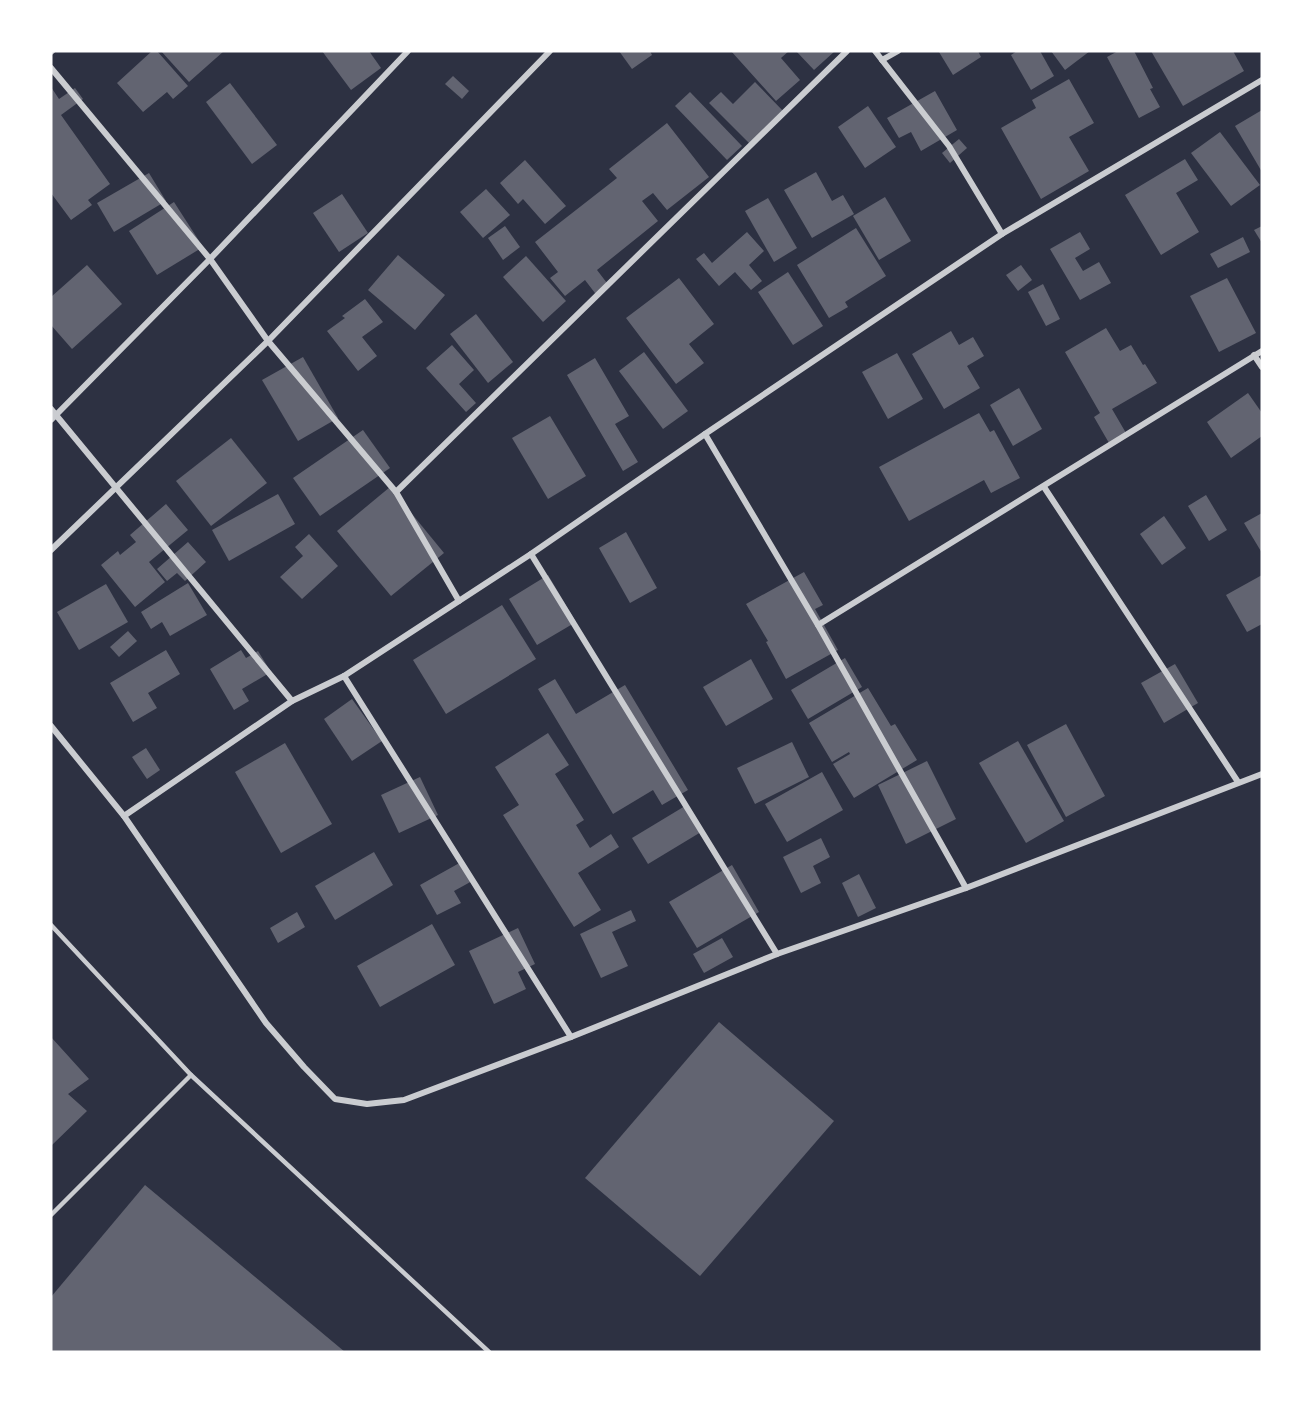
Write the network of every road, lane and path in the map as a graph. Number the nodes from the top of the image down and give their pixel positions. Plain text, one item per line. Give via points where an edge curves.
1 (408, 51) edge
2 (550, 51) edge
3 (847, 51) edge
4 (875, 51) edge
5 (898, 51) edge
6 (882, 60) junction
7 (51, 68) edge
8 (1262, 80) edge
9 (1002, 234) junction
10 (210, 259) junction
11 (268, 341) junction
12 (1262, 351) edge
13 (1254, 356) junction
14 (1262, 367) edge
15 (51, 409) edge
16 (54, 418) edge
17 (705, 434) junction
18 (1044, 487) junction
19 (116, 488) junction
20 (396, 492) junction
21 (51, 550) edge
22 (531, 554) junction
23 (459, 601) junction
24 (818, 625) junction
25 (344, 675) junction
26 (292, 701) junction
27 (51, 726) edge
28 (1262, 774) edge
29 (1238, 782) junction
30 (124, 816) junction
31 (966, 888) junction
32 (51, 926) edge
33 (777, 954) junction
34 (571, 1037) junction
35 (191, 1075) junction
36 (51, 1215) edge
37 (489, 1352) edge

1 - 10 street
2 - 11 street
3 - 20 street
4 - 6 street
5 - 6 street
6 - 9 street via 949,146
7 - 10 street
8 - 9 street
9 - 17 street
10 - 11 street
10 - 16 street
11 - 19 street
11 - 20 street
12 - 13 street
13 - 14 street
13 - 18 street
15 - 16 street
16 - 19 street
17 - 22 street
17 - 24 street
18 - 24 street
18 - 29 street
19 - 21 street
19 - 26 street
20 - 23 street
22 - 23 street
22 - 33 street
23 - 25 street
24 - 31 street
25 - 26 street
25 - 34 street
26 - 30 street
27 - 30 street
28 - 29 street
29 - 31 street
30 - 34 street via 266,1023 335,1099 367,1104 404,1100
31 - 33 street
32 - 35 lane
33 - 34 street
35 - 36 lane
35 - 37 lane

